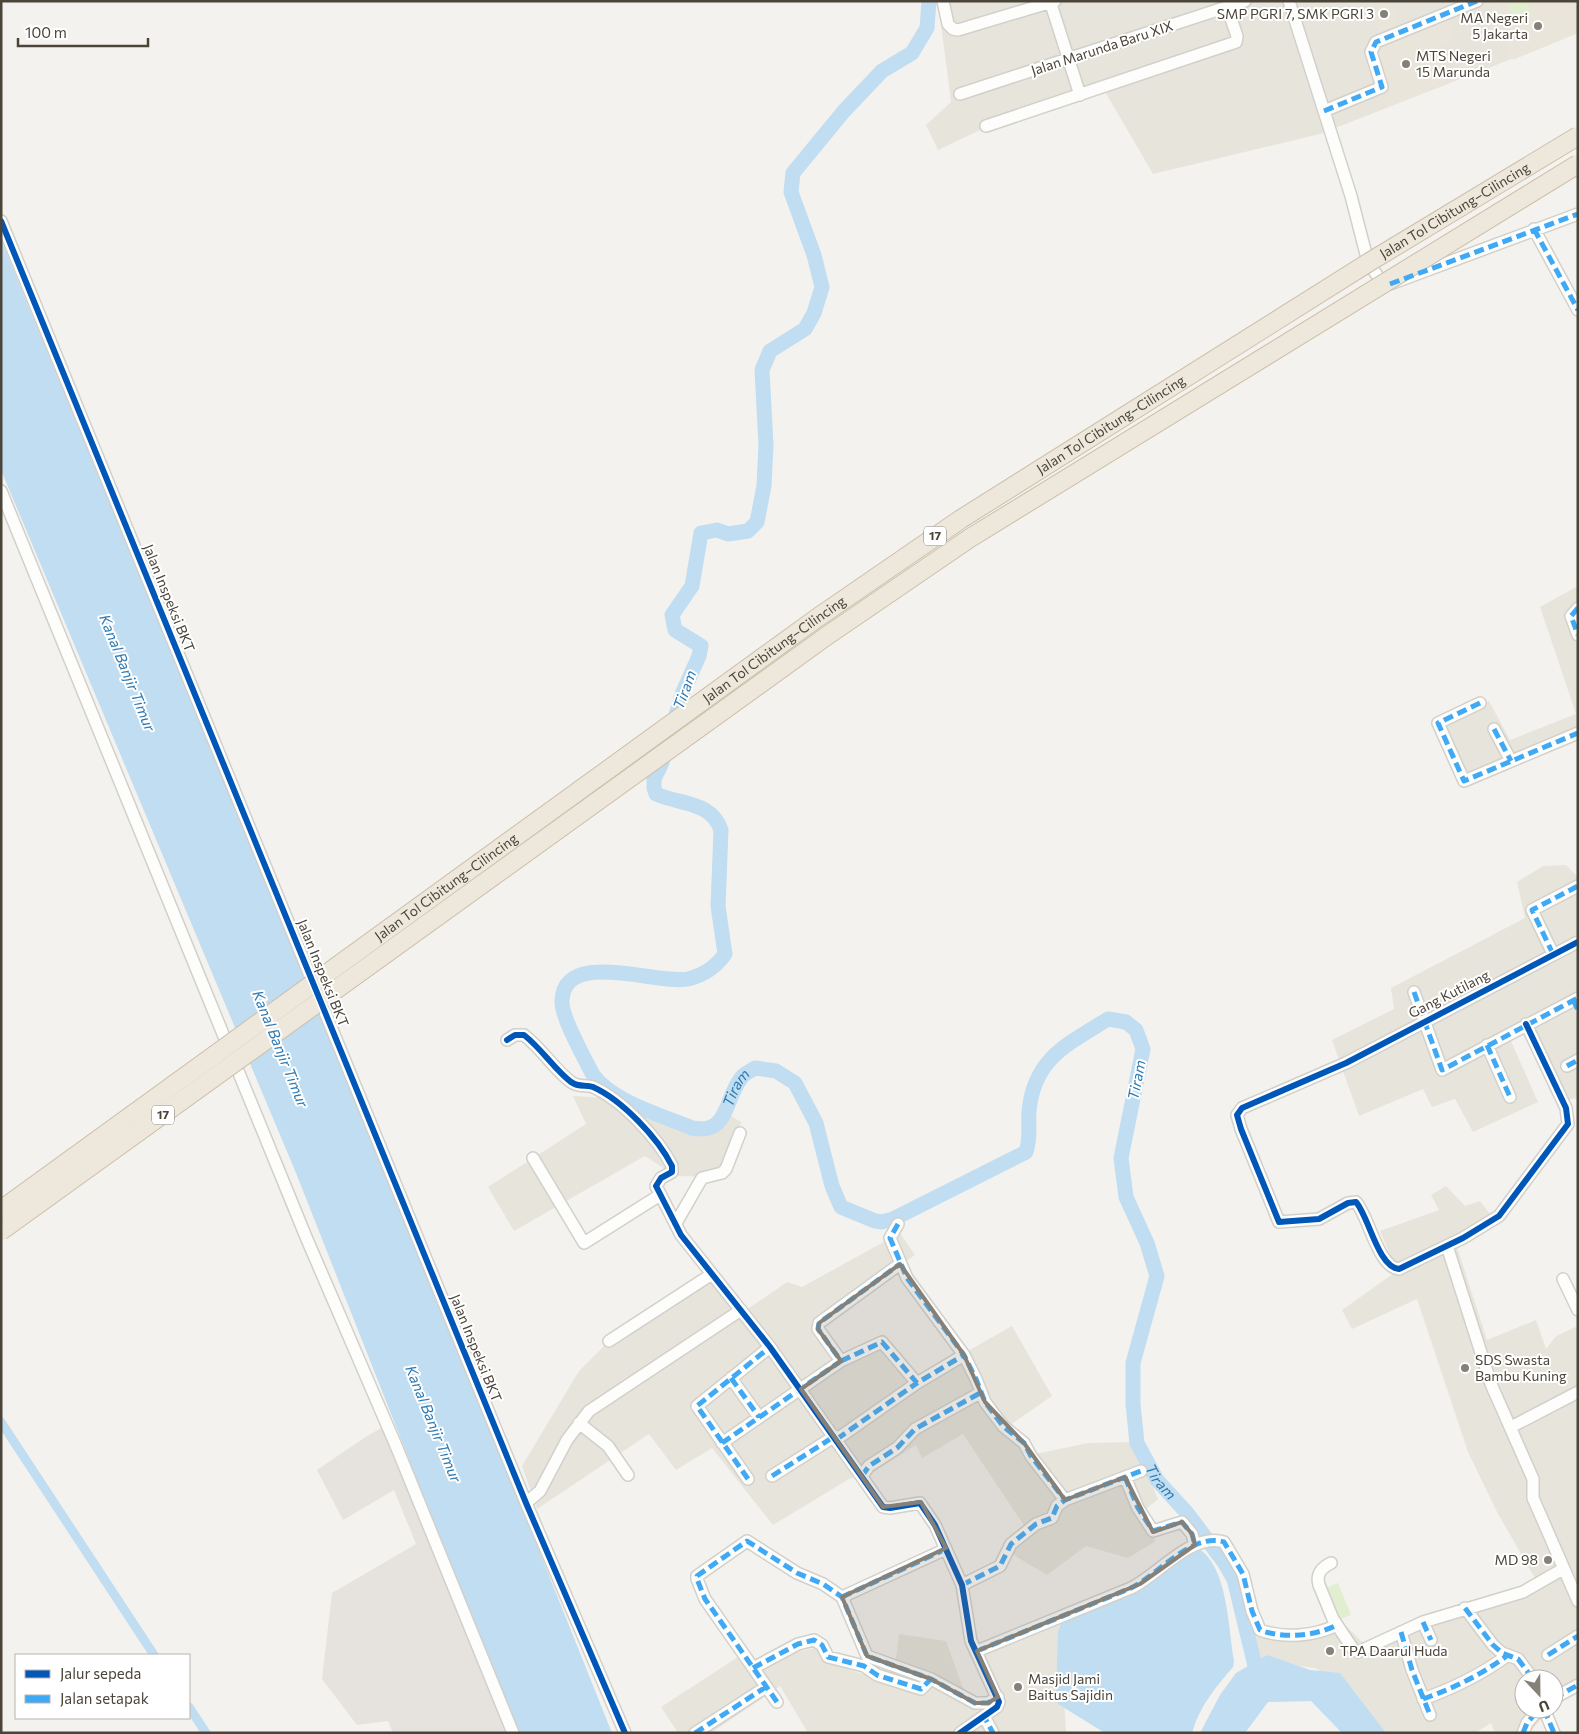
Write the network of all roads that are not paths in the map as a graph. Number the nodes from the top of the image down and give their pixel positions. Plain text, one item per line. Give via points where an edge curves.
1 (944, 1) edge
2 (1245, 1) edge
3 (1289, 1) edge
4 (1477, 1) edge
5 (1052, 2) edge
6 (1227, 7) junction
7 (1068, 58) junction
8 (960, 94) dead end
9 (1080, 95) junction
10 (1324, 111) junction
11 (986, 126) dead end
12 (1578, 136) edge
13 (1578, 164) edge
14 (1578, 214) edge
15 (1, 221) edge
16 (1534, 229) junction
17 (1578, 310) edge
18 (2, 493) edge
19 (1578, 608) edge
20 (1578, 635) edge
21 (1480, 703) dead end
22 (1494, 728) dead end
23 (1578, 733) edge
24 (1511, 761) junction
25 (1578, 886) edge
26 (1578, 942) edge
27 (1553, 954) junction
28 (1414, 992) dead end
29 (1576, 1003) edge
30 (1424, 1021) junction
31 (1526, 1024) junction
32 (507, 1040) dead end
33 (1487, 1045) junction
34 (1578, 1060) edge
35 (1567, 1066) dead end
36 (1510, 1097) dead end
37 (740, 1133) dead end
38 (533, 1158) dead end
39 (660, 1195) junction
40 (1, 1210) edge
41 (676, 1223) junction
42 (898, 1224) dead end
43 (1, 1231) edge
44 (1447, 1246) junction
45 (900, 1264) junction
46 (712, 1274) junction
47 (1563, 1279) dead end
48 (741, 1310) junction
49 (1578, 1310) edge
50 (609, 1341) dead end
51 (770, 1347) junction
52 (964, 1355) junction
53 (841, 1361) junction
54 (731, 1378) junction
55 (917, 1383) junction
56 (801, 1389) junction
57 (1578, 1392) edge
58 (980, 1393) junction
59 (759, 1417) junction
60 (579, 1423) junction
61 (1511, 1427) junction
62 (836, 1437) junction
63 (722, 1443) junction
64 (1141, 1471) dead end
65 (628, 1475) dead end
66 (772, 1476) dead end
67 (862, 1476) junction
68 (1125, 1477) junction
69 (748, 1479) dead end
70 (1065, 1500) junction
71 (526, 1503) junction
72 (1201, 1543) junction
73 (946, 1548) junction
74 (1331, 1563) dead end
75 (1563, 1569) junction
76 (962, 1585) junction
77 (842, 1597) junction
78 (1578, 1602) edge
79 (1465, 1608) junction
80 (1423, 1622) junction
81 (1337, 1625) junction
82 (1401, 1632) junction
83 (1578, 1636) edge
84 (1431, 1640) dead end
85 (977, 1651) junction
86 (1508, 1655) junction
87 (1548, 1655) dead end
88 (753, 1668) junction
89 (1526, 1669) edge
90 (931, 1679) junction
91 (1578, 1685) edge
92 (766, 1687) junction
93 (1564, 1693) edge
94 (998, 1697) junction
95 (1423, 1699) junction
96 (777, 1702) dead end
97 (1430, 1715) dead end
98 (985, 1718) junction
99 (1531, 1719) edge
100 (1548, 1719) edge
101 (513, 1733) edge
102 (625, 1733) edge
103 (695, 1733) edge
104 (960, 1733) edge
105 (993, 1733) edge
106 (1523, 1733) edge
107 (1554, 1733) edge

1 - 5 street via 948,24 958,30
2 - 6 street, Jalan Marunda Baru XIX
3 - 10 street
4 - 10 street via 1376,42 1371,52 1382,86
5 - 7 street
6 - 7 street, Jalan Marunda Baru XIX
6 - 9 street via 1236,42
7 - 8 street, Jalan Marunda Baru XIX
7 - 9 street
9 - 11 street
10 - 16 street via 1368,262 1383,284
12 - 40 highway, Jalan Tol Cibitung–Cilincing / 17, bridge via 1371,261 961,519 809,624
13 - 43 highway, Jalan Tol Cibitung–Cilincing / 17, bridge via 970,538 828,635
14 - 16 street
15 - 71 street, Jalan Inspeksi BKT
16 - 17 street
18 - 101 street
19 - 20 street via 1571,616
21 - 24 street via 1438,723 1463,780
22 - 24 street
23 - 24 street
25 - 27 street via 1532,910
26 - 27 street, Gang Kutilang
27 - 30 street, Gang Kutilang
28 - 30 street
29 - 31 street
30 - 33 street via 1440,1069
30 - 44 street, Gang Kutilang via 1346,1063 1242,1108 1238,1113 1241,1129 1279,1222 1319,1219 1354,1201 1367,1220 1380,1252 1395,1269
31 - 33 street
31 - 44 street via 1566,1108 1568,1124 1499,1216
32 - 39 street via 515,1035 524,1036 571,1082 593,1087 623,1106 672,1166 672,1172 656,1183
33 - 36 street
34 - 35 street
37 - 41 street via 726,1169 702,1178
38 - 39 street via 583,1242
39 - 41 street
41 - 46 street via 681,1235
42 - 45 street via 890,1238
44 - 61 street via 1492,1384
45 - 52 street
45 - 53 street via 820,1323 818,1329
46 - 48 street
46 - 50 street
47 - 49 street
48 - 51 street
48 - 60 street via 607,1397
51 - 54 street
51 - 56 street
52 - 55 street
52 - 58 street
53 - 55 street via 882,1342
53 - 56 street
54 - 59 street
54 - 63 street via 697,1406
55 - 62 street
56 - 59 street
56 - 62 street
57 - 61 street
58 - 67 street via 915,1429 897,1448 869,1466
58 - 70 street via 1003,1426 1024,1443
59 - 63 street
60 - 65 street via 608,1446
60 - 71 street via 540,1491
61 - 75 street via 1533,1479 1533,1498
62 - 66 street
62 - 67 street
63 - 69 street
64 - 68 street
67 - 73 street via 885,1508 920,1503
68 - 70 street
68 - 72 street via 1138,1508 1153,1531 1182,1522
70 - 76 street via 1052,1518 1036,1524 1011,1544 1000,1566
71 - 102 street, Jalan Inspeksi BKT
72 - 81 street via 1224,1542 1235,1558 1260,1630 1311,1634
72 - 85 street via 1132,1588
73 - 76 street
73 - 77 street
74 - 81 street via 1320,1570 1317,1579
75 - 78 street
75 - 79 street via 1523,1592
76 - 85 street via 971,1641
77 - 88 street via 823,1584 796,1573 748,1541 697,1576 705,1599
77 - 90 street via 867,1656
79 - 80 street
79 - 86 street via 1492,1645
80 - 82 street
80 - 84 street
81 - 82 street via 1358,1652
82 - 95 street
83 - 87 street
85 - 94 street
86 - 89 street via 1518,1659
86 - 95 street via 1458,1686
88 - 90 street via 798,1644 814,1640 822,1645 828,1657 864,1666 877,1675 921,1689
88 - 92 street
90 - 94 street via 975,1703 988,1703
91 - 93 street
92 - 96 street
92 - 103 street
94 - 98 street via 998,1706
95 - 97 street
98 - 104 street
98 - 105 street
99 - 106 street
100 - 107 street

